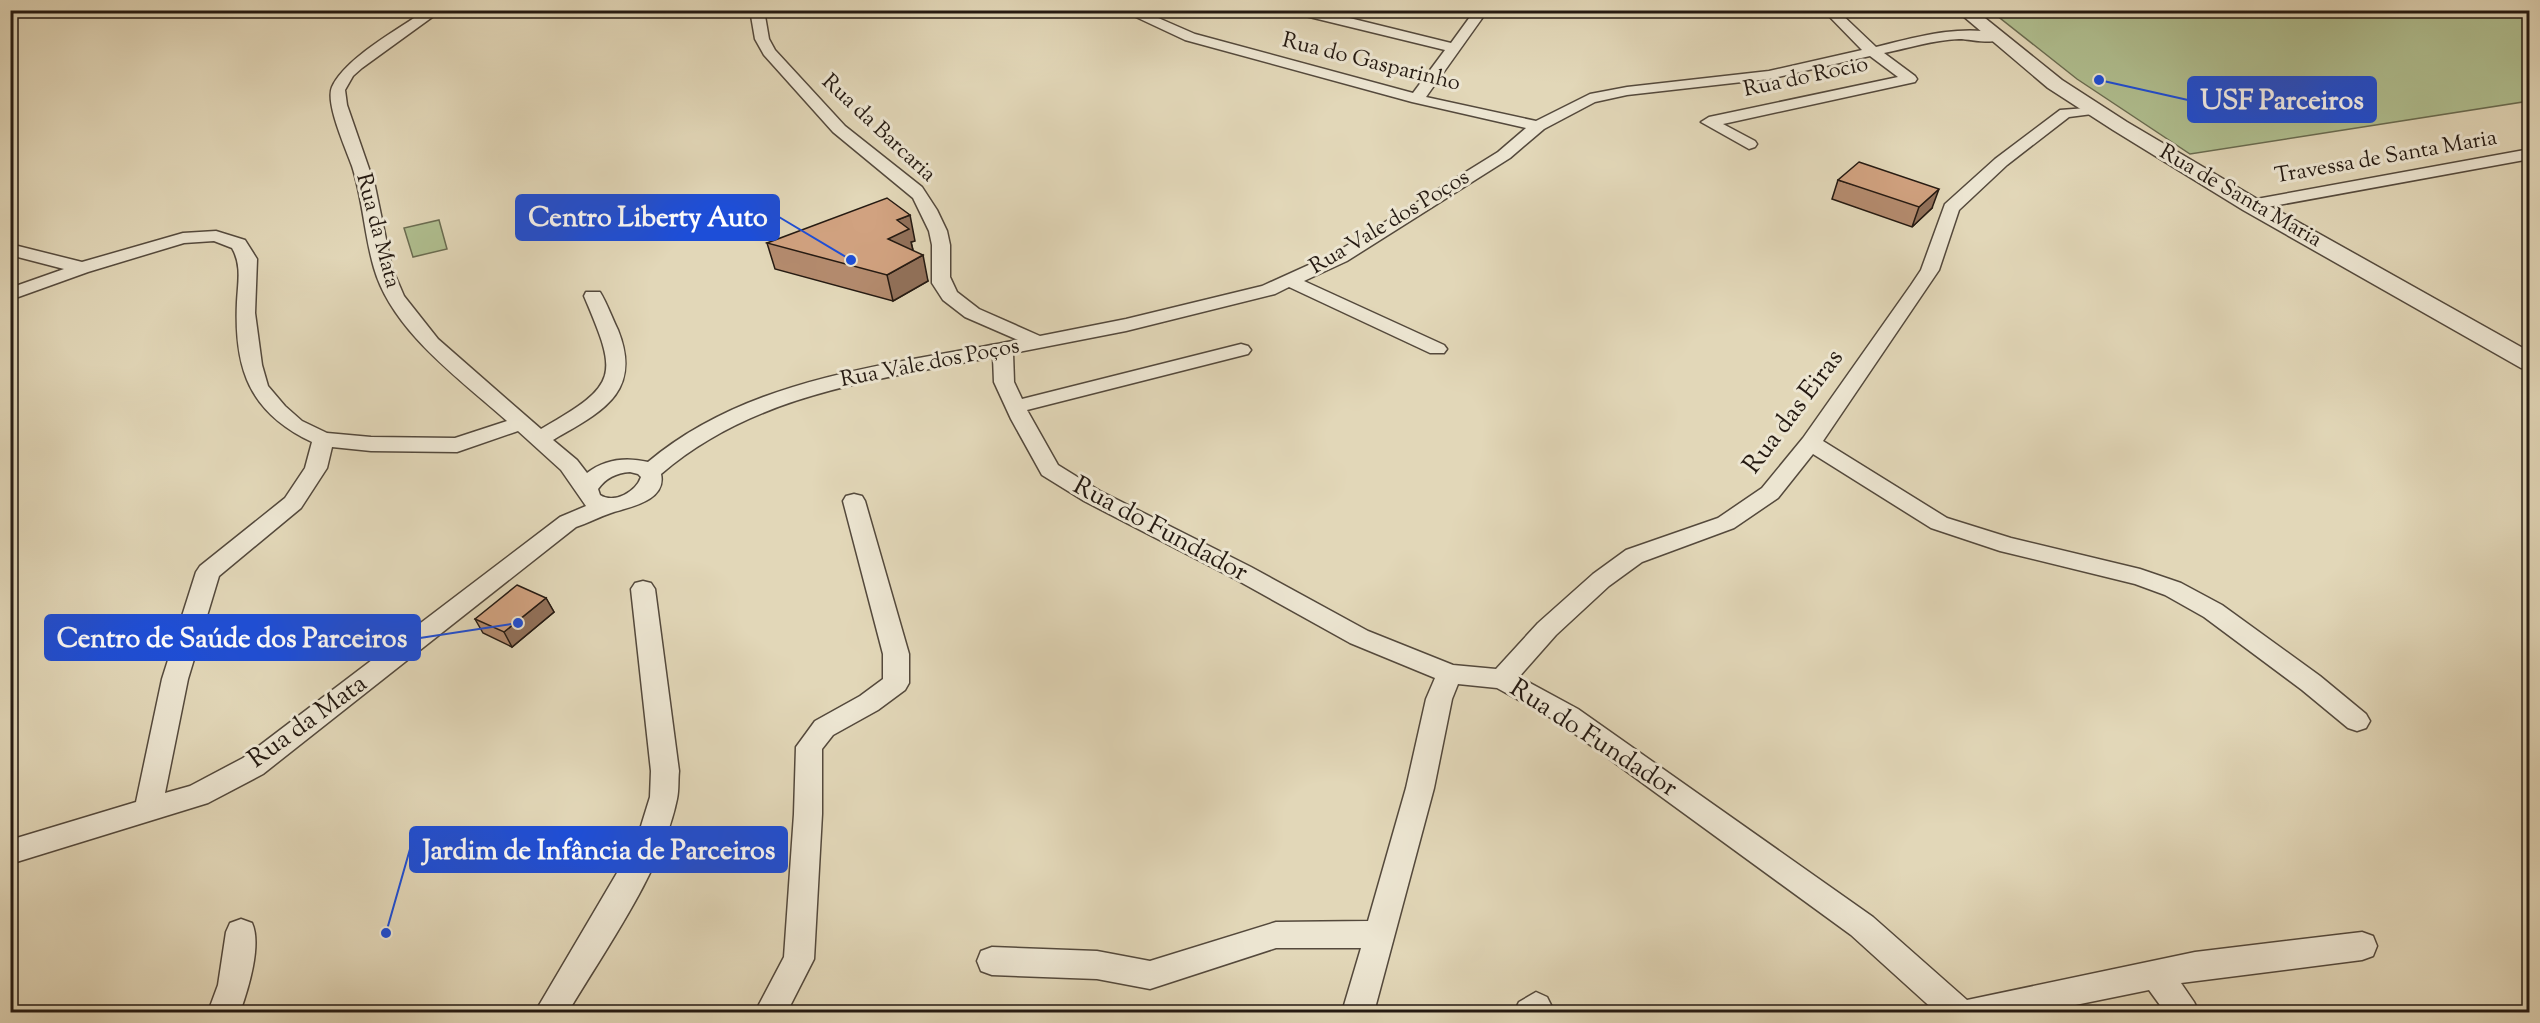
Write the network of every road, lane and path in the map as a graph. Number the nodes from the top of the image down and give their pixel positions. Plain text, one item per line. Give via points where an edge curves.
1 (436, 10) edge
2 (757, 10) edge
3 (1126, 10) edge
4 (1298, 10) edge
5 (1482, 10) edge
6 (1829, 10) edge
7 (1971, 16) edge
8 (1959, 35) junction
9 (1997, 37) junction
10 (1454, 48) junction
11 (1871, 50) junction
12 (1417, 99) junction
13 (2068, 104) junction
14 (1538, 126) junction
15 (1749, 144) dead end
16 (2529, 154) edge
17 (2252, 205) junction
18 (10, 249) edge
19 (82, 268) junction
20 (1290, 281) junction
21 (10, 295) edge
22 (593, 296) dead end
23 (1038, 342) junction
24 (1003, 349) junction
25 (1437, 349) dead end
26 (1241, 350) dead end
27 (2529, 363) edge
28 (1015, 407) junction
29 (522, 423) junction
30 (323, 439) junction
31 (539, 439) junction
32 (1811, 443) junction
33 (569, 465) junction
34 (631, 468) junction
35 (588, 493) junction
36 (854, 501) dead end
37 (611, 505) junction
38 (568, 522) junction
39 (643, 589) dead end
40 (1450, 674) junction
41 (1502, 679) junction
42 (2357, 721) dead end
43 (148, 810) junction
44 (10, 852) edge
45 (241, 932) dead end
46 (1380, 934) junction
47 (2362, 946) dead end
48 (992, 960) dead end
49 (2155, 974) junction
50 (224, 1012) edge
51 (551, 1012) edge
52 (771, 1012) edge
53 (1358, 1012) edge
54 (1958, 1012) edge
55 (1973, 1012) edge
56 (2183, 1012) edge

1 - 29 street, Rua da Mata via 347,74 338,90 339,105 367,186 383,268 395,297 431,343
2 - 23 street, Rua da Barcaria via 762,39 769,52 840,129 916,191 924,202 940,242 942,284 951,297 963,308
3 - 12 street, Rua do Gasparinho via 1190,37
4 - 10 street
5 - 10 street
6 - 11 street
7 - 8 street, Rua Vale dos Poços
7 - 9 street, Rua de Santa Maria
8 - 9 street, Rua Vale dos Poços
8 - 11 street, Rua Vale dos Poços
9 - 13 street, Rua de Santa Maria
10 - 12 street
11 - 14 street, Rua Vale dos Poços via 1769,75 1606,95 1573,106
11 - 15 street, Rua do Rocio via 1910,79 1709,122
12 - 14 street, Rua do Gasparinho
13 - 17 street, Rua de Santa Maria via 2095,110
13 - 32 street, Rua das Eiras via 1952,208 1930,270
14 - 20 street, Rua Vale dos Poços via 1504,155 1434,199 1341,257
16 - 17 street, Travessa de Santa Maria
17 - 27 street, Rua de Santa Maria
18 - 19 street
19 - 21 street
19 - 30 street via 183,238 216,236 239,244 248,259 246,313 258,387 295,426
20 - 23 street, Rua Vale dos Poços via 1199,308
20 - 25 street
22 - 31 street via 615,353 617,372 610,388 592,405
23 - 24 street, Rua Vale dos Poços
24 - 28 street, Rua do Fundador via 1004,382
24 - 34 street, Rua Vale dos Poços via 820,385 734,418
26 - 28 street
28 - 40 street, Rua do Fundador via 1050,470 1059,476 1359,637
29 - 30 street via 456,445
29 - 31 street, Rua da Mata
30 - 43 street via 316,468 293,503 208,572 175,679
31 - 33 street, Rua da Mata
32 - 41 street, Rua das Eiras via 1770,492 1726,523 1634,556 1601,580 1547,629
32 - 42 street via 1939,523 2173,589 2212,611 2311,682
33 - 34 street
33 - 35 street, Rua da Mata
34 - 35 street, Rua Vale dos Poços via 596,477
34 - 37 street, Rua da Mata via 652,481 646,491 630,501
35 - 37 street via 593,502
35 - 38 street, Rua da Mata
36 - 52 street via 896,654 896,683 824,728 808,747 799,959
37 - 38 street, Rua da Mata
38 - 43 street, Rua da Mata via 253,766 198,795
39 - 51 street via 665,771 664,797 651,841
40 - 41 street, Rua do Fundador
40 - 46 street via 1439,699 1420,788
41 - 54 street, Rua do Fundador via 1569,716 1862,926
43 - 44 street, Rua da Mata
45 - 50 street via 234,985
46 - 48 street via 1276,935 1150,975 1097,965
46 - 53 street
47 - 49 street
49 - 55 street
49 - 56 street

